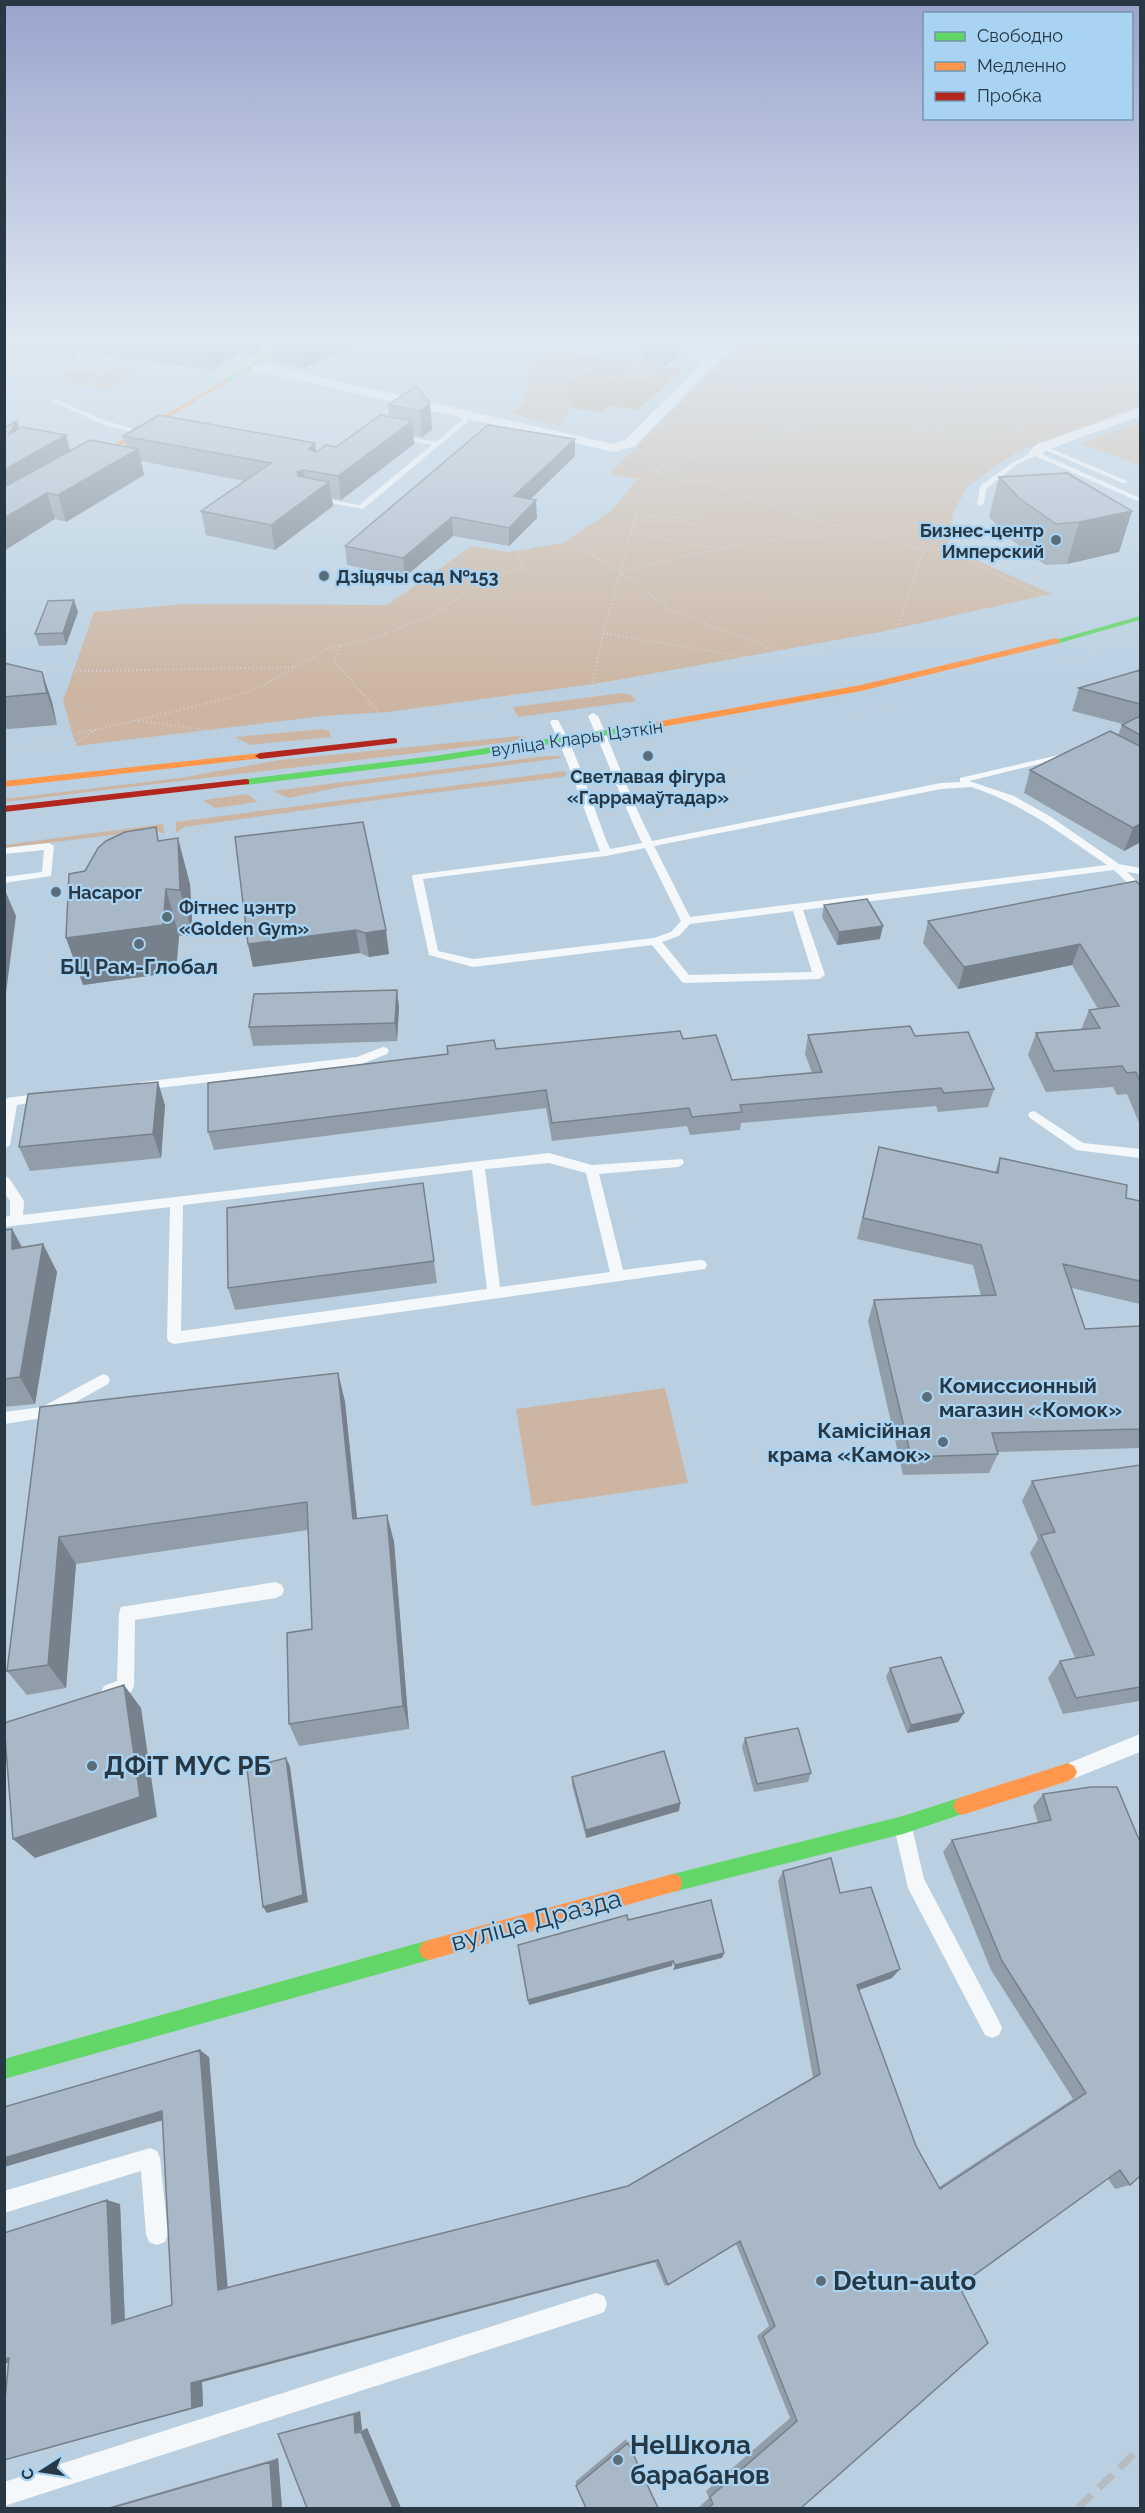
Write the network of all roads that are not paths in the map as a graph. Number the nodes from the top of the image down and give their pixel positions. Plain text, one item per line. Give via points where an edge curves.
1 (99, 456) edge
2 (423, 456) edge
3 (1027, 456) edge
4 (1049, 456) edge
5 (1055, 456) edge
6 (1069, 468) junction
7 (1056, 473) edge
8 (1125, 482) dead end
9 (306, 498) edge
10 (1140, 500) edge
11 (980, 504) dead end
12 (4, 512) edge
13 (1140, 618) edge
14 (802, 684) dead end
15 (780, 688) dead end
16 (588, 717) joint
17 (549, 722) joint
18 (603, 736) junction
19 (404, 740) dead end
20 (564, 741) junction
21 (1087, 749) edge
22 (4, 784) edge
23 (941, 786) junction
24 (4, 809) edge
25 (650, 845) junction
26 (4, 851) edge
27 (606, 853) junction
28 (1116, 867) junction
29 (1140, 871) edge
30 (4, 879) edge
31 (1140, 889) edge
32 (797, 907) junction
33 (687, 921) junction
34 (655, 941) junction
35 (383, 1051) dead end
36 (127, 1087) edge
37 (57, 1095) edge
38 (8, 1101) edge
39 (1034, 1115) dead end
40 (4, 1146) edge
41 (1140, 1154) edge
42 (678, 1162) dead end
43 (478, 1165) junction
44 (592, 1170) junction
45 (4, 1180) edge
46 (177, 1202) junction
47 (10, 1221) edge
48 (700, 1265) dead end
49 (618, 1276) junction
50 (494, 1293) junction
51 (103, 1380) dead end
52 (4, 1418) edge
53 (276, 1590) dead end
54 (92, 1698) edge
55 (1140, 1743) edge
56 (1068, 1772) joint
57 (903, 1825) junction
58 (992, 2028) dead end
59 (4, 2068) edge
60 (4, 2202) edge
61 (157, 2234) dead end
62 (596, 2304) dead end
63 (4, 2494) edge

1 - 12 main road
2 - 9 lane via 360,507
3 - 11 lane via 983,488
4 - 6 lane
5 - 8 lane
6 - 7 lane
6 - 10 lane
13 - 18 main road, вуліца Клары Цэткін via 934,674 792,704
14 - 15 main road
16 - 17 main road, вуліца Клары Цэткін
16 - 18 lane
17 - 20 lane
18 - 20 main road, вуліца Клары Цэткін
18 - 25 lane via 630,808
19 - 22 main road
20 - 24 main road, вуліца Клары Цэткін
20 - 27 lane
21 - 23 lane
23 - 25 lane
23 - 28 lane via 972,784 998,791
25 - 27 lane
25 - 33 lane
26 - 30 lane via 50,846 47,874
27 - 34 lane via 417,877 433,953 473,963
28 - 29 lane
28 - 31 lane
28 - 32 lane
32 - 33 lane
32 - 34 lane via 819,975 686,979
33 - 34 lane via 675,933
35 - 36 lane via 359,1061
37 - 38 lane
38 - 40 lane
39 - 41 lane via 1080,1147
42 - 44 lane
43 - 44 lane via 549,1158
43 - 46 lane
43 - 50 lane
44 - 49 lane
45 - 47 lane via 17,1201
46 - 47 lane
46 - 50 lane via 174,1338
48 - 49 lane
49 - 50 lane
51 - 52 lane via 44,1413
53 - 54 lane via 127,1613 125,1686
55 - 56 lane
56 - 57 main road, вуліца Дразда
57 - 58 lane via 915,1881
57 - 59 main road, вуліца Дразда via 602,1901
60 - 61 lane via 150,2158
62 - 63 lane

